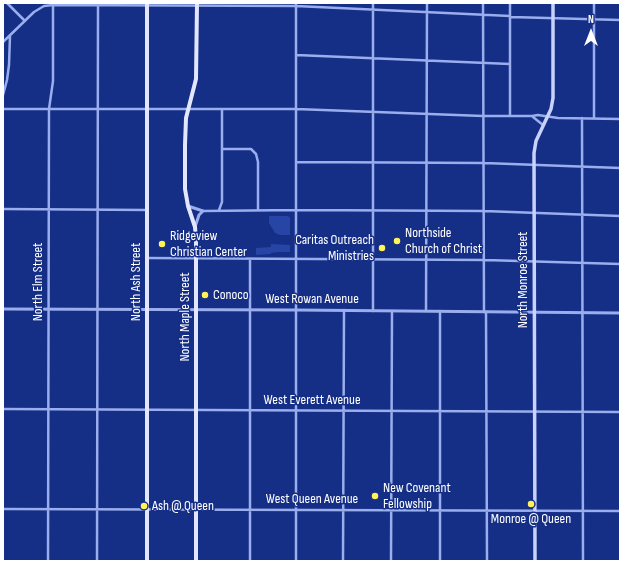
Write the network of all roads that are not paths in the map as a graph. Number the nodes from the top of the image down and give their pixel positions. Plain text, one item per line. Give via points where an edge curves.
1 (7, 3) edge
2 (373, 3) edge
3 (427, 3) edge
4 (483, 3) edge
5 (510, 3) edge
6 (553, 3) edge
7 (594, 3) edge
8 (53, 4) edge
9 (98, 4) edge
10 (147, 4) edge
11 (197, 4) edge
12 (248, 4) edge
13 (296, 4) edge
14 (373, 9) junction
15 (427, 12) junction
16 (483, 14) junction
17 (510, 17) junction
18 (553, 18) junction
19 (594, 19) junction
20 (620, 20) edge
21 (25, 21) junction
22 (10, 36) junction
23 (3, 42) edge
24 (296, 55) junction
25 (373, 58) junction
26 (427, 60) junction
27 (483, 63) junction
28 (510, 64) junction
29 (3, 95) edge
30 (3, 109) edge
31 (49, 109) junction
32 (98, 109) junction
33 (147, 109) junction
34 (188, 109) junction
35 (222, 109) junction
36 (296, 110) junction
37 (373, 112) junction
38 (427, 114) junction
39 (483, 116) junction
40 (510, 116) junction
41 (532, 116) junction
42 (547, 117) junction
43 (582, 118) junction
44 (594, 118) junction
45 (620, 119) edge
46 (543, 125) junction
47 (222, 149) junction
48 (296, 162) junction
49 (373, 162) junction
50 (427, 163) junction
51 (484, 163) junction
52 (534, 165) junction
53 (583, 166) junction
54 (620, 168) edge
55 (188, 206) junction
56 (3, 209) edge
57 (48, 210) junction
58 (98, 210) junction
59 (147, 210) junction
60 (218, 210) junction
61 (258, 210) junction
62 (296, 210) junction
63 (372, 210) junction
64 (203, 211) junction
65 (426, 211) junction
66 (484, 211) junction
67 (534, 214) junction
68 (582, 215) junction
69 (620, 216) edge
70 (195, 227) junction
71 (147, 258) junction
72 (196, 258) junction
73 (250, 258) junction
74 (297, 258) junction
75 (372, 259) junction
76 (427, 260) junction
77 (485, 260) junction
78 (534, 262) junction
79 (582, 263) junction
80 (620, 264) edge
81 (3, 309) edge
82 (48, 310) junction
83 (97, 310) junction
84 (147, 310) junction
85 (196, 310) junction
86 (251, 310) junction
87 (297, 310) junction
88 (344, 310) junction
89 (373, 311) junction
90 (392, 311) junction
91 (426, 311) junction
92 (440, 311) junction
93 (485, 312) junction
94 (534, 312) junction
95 (582, 313) junction
96 (620, 313) edge
97 (3, 409) edge
98 (97, 409) junction
99 (48, 410) junction
100 (147, 410) junction
101 (196, 410) junction
102 (251, 410) junction
103 (296, 410) junction
104 (344, 410) junction
105 (391, 411) junction
106 (440, 411) junction
107 (487, 411) junction
108 (534, 412) junction
109 (583, 412) junction
110 (620, 412) edge
111 (3, 509) edge
112 (48, 509) junction
113 (97, 509) junction
114 (196, 509) junction
115 (250, 509) junction
116 (147, 510) junction
117 (297, 510) junction
118 (343, 510) junction
119 (392, 510) junction
120 (440, 510) junction
121 (487, 510) junction
122 (534, 511) junction
123 (583, 511) junction
124 (620, 511) edge
125 (48, 561) edge
126 (97, 561) edge
127 (147, 561) edge
128 (196, 561) edge
129 (250, 561) edge
130 (296, 561) edge
131 (343, 561) edge
132 (391, 561) edge
133 (440, 561) edge
134 (487, 561) edge
135 (535, 561) edge
136 (583, 561) edge

1 - 21 street
2 - 14 street
3 - 15 street
4 - 16 street
5 - 17 street
6 - 18 main road, North Monroe Street
7 - 19 street
8 - 9 street
8 - 21 street via 34,12
8 - 31 street, North Elm Street via 53,81
9 - 10 street
9 - 32 street
10 - 11 street
10 - 33 main road, North Ash Street
11 - 12 street
11 - 34 main road, North Maple Street via 196,75
12 - 13 street
13 - 14 street
13 - 24 street
14 - 15 street
14 - 25 street
15 - 16 street
15 - 26 street
16 - 17 street
16 - 27 street
17 - 18 street
17 - 28 street
18 - 19 street
18 - 42 main road, North Monroe Street via 553,98
19 - 20 street
19 - 44 street
21 - 22 street
22 - 23 street
22 - 29 street via 10,65
24 - 25 street
24 - 36 street
25 - 26 street
25 - 37 street
26 - 27 street
26 - 38 street
27 - 28 street
27 - 39 street
28 - 40 street
30 - 31 street
31 - 32 street
31 - 57 street, North Elm Street
32 - 33 street
32 - 58 street
33 - 34 street
33 - 59 main road, North Ash Street
34 - 35 street
34 - 55 main road, North Maple Street via 185,127 185,189
35 - 36 street
35 - 47 street
36 - 37 street
36 - 48 street
37 - 38 street
37 - 49 street
38 - 39 street
38 - 50 street
39 - 40 street
39 - 51 street
40 - 41 street
41 - 42 street
41 - 46 street
42 - 43 street
42 - 46 main road, North Monroe Street
43 - 44 street
43 - 53 street
44 - 45 street
46 - 52 main road, North Monroe Street via 536,141
47 - 60 street via 222,202
47 - 61 street via 246,149 256,154
48 - 49 street
48 - 62 street
49 - 50 street
49 - 63 street
50 - 51 street
50 - 65 street
51 - 52 street
51 - 66 street
52 - 53 street
52 - 67 main road, North Monroe Street
53 - 54 street
53 - 68 street
55 - 64 street
55 - 70 main road, North Maple Street
56 - 57 street
57 - 58 street
57 - 82 street, North Elm Street
58 - 59 street
58 - 83 street
59 - 71 main road, North Ash Street
60 - 61 street
60 - 64 street
61 - 62 street
62 - 63 street
62 - 74 street
63 - 65 street
63 - 75 street
64 - 70 street
65 - 66 street
65 - 76 street
66 - 67 street
66 - 77 street
67 - 68 street
67 - 78 main road, North Monroe Street
68 - 69 street
68 - 79 street
70 - 72 main road, North Maple Street
71 - 72 street
71 - 84 main road, North Ash Street
72 - 73 street
72 - 85 main road, North Maple Street
73 - 74 street
73 - 86 street
74 - 75 street
74 - 87 street
75 - 76 street
75 - 89 street
76 - 77 street
76 - 91 street
77 - 78 street
77 - 93 street
78 - 79 street
78 - 94 main road, North Monroe Street
79 - 80 street
79 - 95 street
81 - 82 street, West Rowan Avenue
82 - 83 street, West Rowan Avenue
82 - 99 street, North Elm Street
83 - 84 street, West Rowan Avenue
83 - 98 street
84 - 85 street, West Rowan Avenue
84 - 100 main road, North Ash Street
85 - 86 street, West Rowan Avenue
85 - 101 main road, North Maple Street
86 - 87 street, West Rowan Avenue
86 - 102 street
87 - 88 street, West Rowan Avenue
87 - 103 street
88 - 89 street, West Rowan Avenue
88 - 104 street
89 - 90 street, West Rowan Avenue
90 - 91 street, West Rowan Avenue
90 - 105 street
91 - 92 street, West Rowan Avenue
92 - 93 street, West Rowan Avenue
92 - 106 street
93 - 94 street, West Rowan Avenue
93 - 107 street
94 - 95 street, West Rowan Avenue
94 - 108 main road, North Monroe Street
95 - 96 street, West Rowan Avenue
95 - 109 street
97 - 99 street, West Everett Avenue
98 - 99 street, West Everett Avenue
98 - 100 street, West Everett Avenue
98 - 113 street
99 - 112 street, North Elm Street
100 - 101 street, West Everett Avenue
100 - 116 main road, North Ash Street
101 - 102 street, West Everett Avenue
101 - 114 main road, North Maple Street
102 - 103 street, West Everett Avenue
102 - 115 street
103 - 104 street, West Everett Avenue
103 - 117 street
104 - 105 street, West Everett Avenue
104 - 118 street
105 - 106 street, West Everett Avenue
105 - 119 street
106 - 107 street, West Everett Avenue
106 - 120 street
107 - 108 street, West Everett Avenue
107 - 121 street
108 - 109 street, West Everett Avenue
108 - 122 main road, North Monroe Street
109 - 110 street, West Everett Avenue
109 - 123 street
111 - 112 street, West Queen Avenue
112 - 113 street, West Queen Avenue
112 - 125 street, North Elm Street
113 - 116 street, West Queen Avenue
113 - 126 street
114 - 115 street, West Queen Avenue
114 - 116 street, West Queen Avenue
114 - 128 main road, North Maple Street
115 - 117 street, West Queen Avenue
115 - 129 street
116 - 127 main road, North Ash Street
117 - 118 street, West Queen Avenue
117 - 130 street
118 - 119 street, West Queen Avenue
118 - 131 street
119 - 120 street, West Queen Avenue
119 - 132 street
120 - 121 street, West Queen Avenue
120 - 133 street
121 - 122 street, West Queen Avenue
121 - 134 street
122 - 123 street, West Queen Avenue
122 - 135 main road, North Monroe Street
123 - 124 street, West Queen Avenue
123 - 136 street

